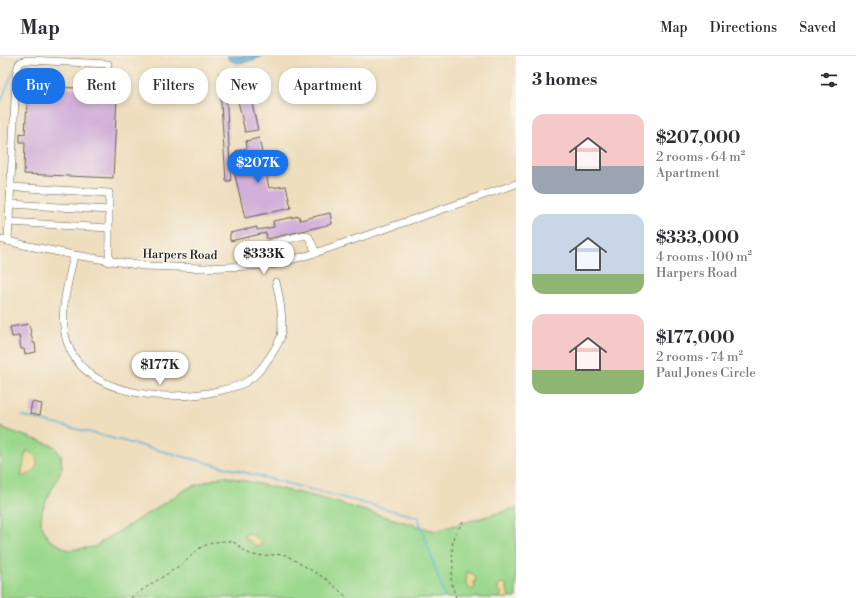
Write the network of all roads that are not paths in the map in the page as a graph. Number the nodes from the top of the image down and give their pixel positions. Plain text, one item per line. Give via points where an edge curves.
1 (108, 64) dead end
2 (516, 184) edge
3 (11, 187) junction
4 (10, 204) junction
5 (109, 210) junction
6 (9, 222) junction
7 (109, 228) junction
8 (0, 239) edge
9 (8, 241) junction
10 (316, 253) junction
11 (74, 255) junction
12 (109, 262) junction
13 (268, 265) junction
14 (276, 282) dead end

1 - 3 street via 29,60 19,64
2 - 10 street, Harpers Road
3 - 4 street
3 - 5 street via 109,193
4 - 5 street
4 - 6 street
5 - 7 street
6 - 7 street
6 - 9 street
7 - 12 street
8 - 9 street, Harpers Road
9 - 11 street, Harpers Road
10 - 13 street, Harpers Road
10 - 13 street via 309,237 304,235 266,245
11 - 12 street, Harpers Road
11 - 14 street via 63,310 64,330 71,350 88,372 102,381 146,394 174,397 200,395 231,388 253,377 264,366 280,337 282,319
12 - 13 street, Harpers Road via 175,268

